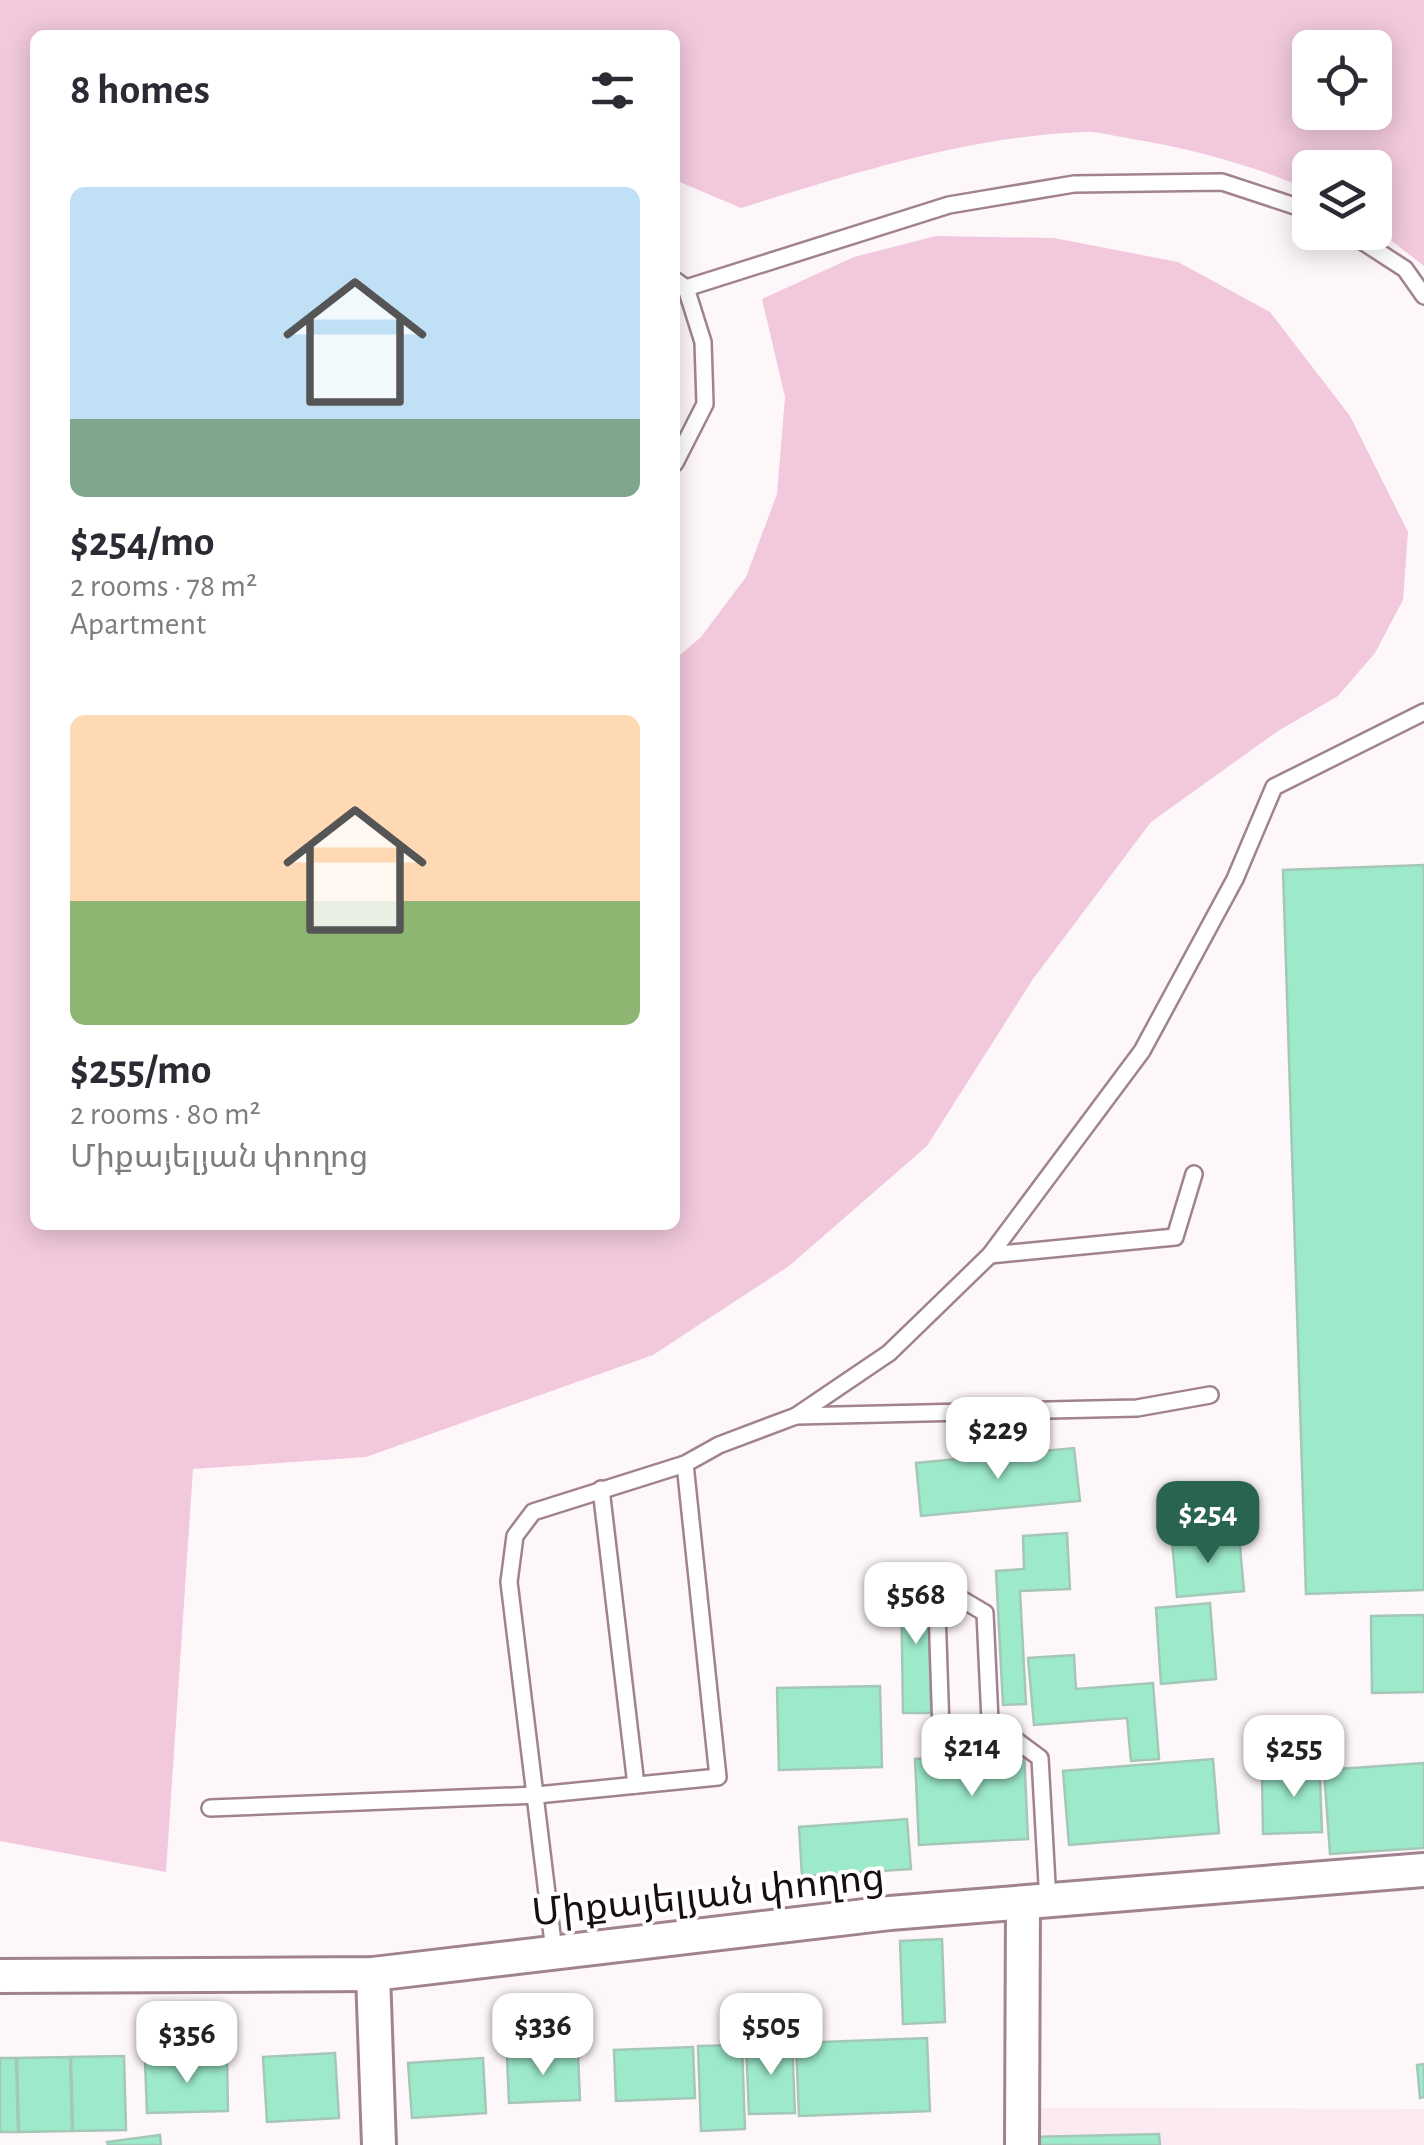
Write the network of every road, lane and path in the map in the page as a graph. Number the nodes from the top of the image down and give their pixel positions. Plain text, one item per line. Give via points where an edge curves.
1 (1292, 204) edge
2 (1376, 250) edge
3 (681, 284) edge
4 (1424, 296) edge
5 (680, 453) edge
6 (1424, 712) edge
7 (1194, 1174) dead end
8 (990, 1255) junction
9 (1210, 1395) dead end
10 (796, 1416) junction
11 (684, 1464) junction
12 (600, 1489) junction
13 (990, 1721) junction
14 (636, 1785) junction
15 (537, 1795) junction
16 (210, 1808) dead end
17 (1424, 1870) edge
18 (1036, 1902) junction
19 (554, 1951) junction
20 (373, 1974) junction
21 (0, 1976) edge
22 (380, 2145) edge
23 (1022, 2145) edge

1 - 3 lane via 1222,182 1074,184 949,205
2 - 4 lane via 1405,268
3 - 5 lane via 703,342 705,404
6 - 8 lane via 1274,788 1235,880 1142,1051
7 - 8 lane via 1175,1237
8 - 10 lane via 889,1353
9 - 10 lane via 1137,1408
10 - 11 lane
11 - 12 lane
11 - 14 lane via 718,1777
12 - 14 lane
12 - 15 lane via 534,1512 515,1536 510,1582
13 - 13 lane via 985,1613 958,1597 937,1609 940,1730 962,1742
13 - 18 lane via 1040,1758
14 - 15 lane
15 - 16 lane
15 - 19 lane
17 - 18 street, Միքայելյան փողոց
18 - 19 street, Միքայելյան փողոց
18 - 23 street
19 - 20 street, Միքայելյան փողոց
20 - 21 street, Միքայելյան փողոց
20 - 22 street

